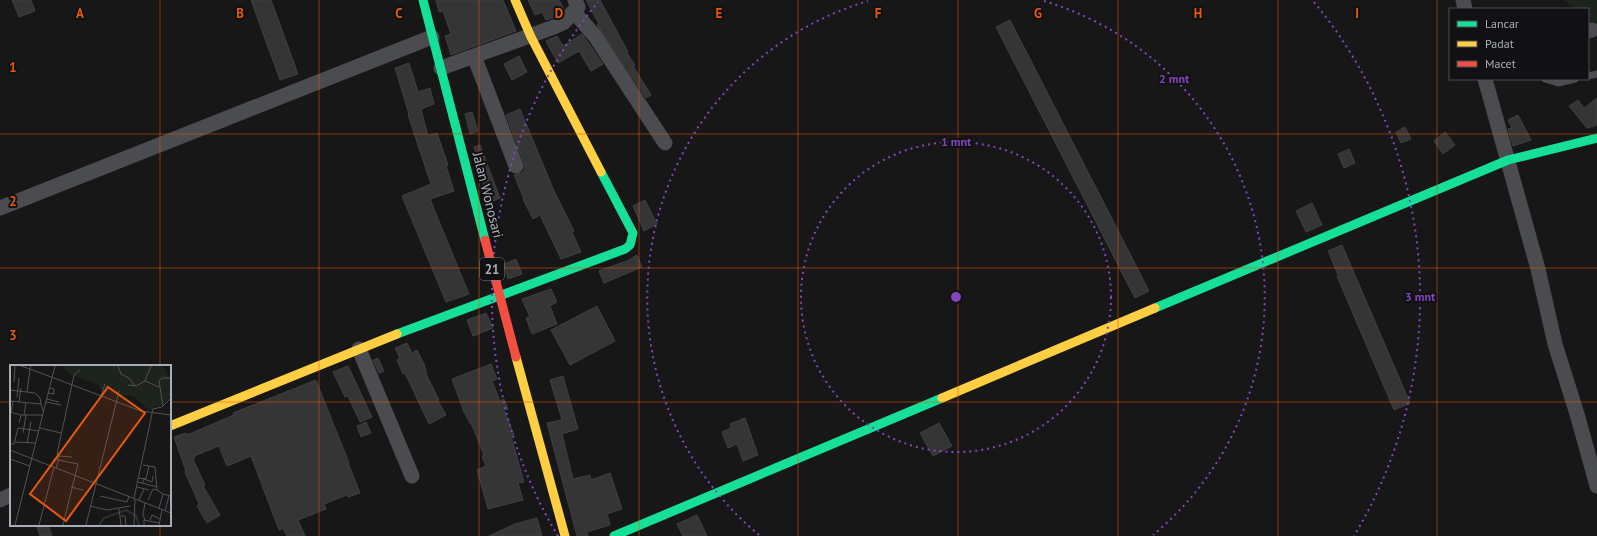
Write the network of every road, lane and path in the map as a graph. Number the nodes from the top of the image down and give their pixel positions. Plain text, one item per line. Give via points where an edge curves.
1 (423, 0) edge
2 (515, 0) edge
3 (575, 6) edge
4 (432, 37) junction
5 (531, 37) junction
6 (474, 56) junction
7 (441, 68) junction
8 (1485, 80) edge
9 (1548, 80) edge
10 (1571, 80) edge
11 (1597, 138) edge
12 (665, 143) dead end
13 (1508, 160) junction
14 (516, 166) dead end
15 (0, 208) edge
16 (499, 294) junction
17 (359, 349) junction
18 (171, 426) edge
19 (412, 476) dead end
20 (1597, 486) edge
21 (10, 495) edge
22 (0, 500) edge
23 (565, 536) edge
24 (614, 536) edge

1 - 4 main road, Jalan Wonosari / 21
2 - 5 main road
3 - 5 street via 563,23
3 - 12 street
4 - 7 main road, Jalan Wonosari / 21
4 - 15 street
5 - 6 street
5 - 16 main road via 633,233 630,245 625,249
6 - 7 street
6 - 14 street
7 - 16 main road, Jalan Wonosari / 21
8 - 13 street
9 - 10 lane via 1558,83
11 - 13 main road
13 - 20 street via 1538,269 1555,344
13 - 24 main road
16 - 17 main road
16 - 23 main road, Jalan Wonosari / 21
17 - 18 main road
17 - 19 street
21 - 22 street

